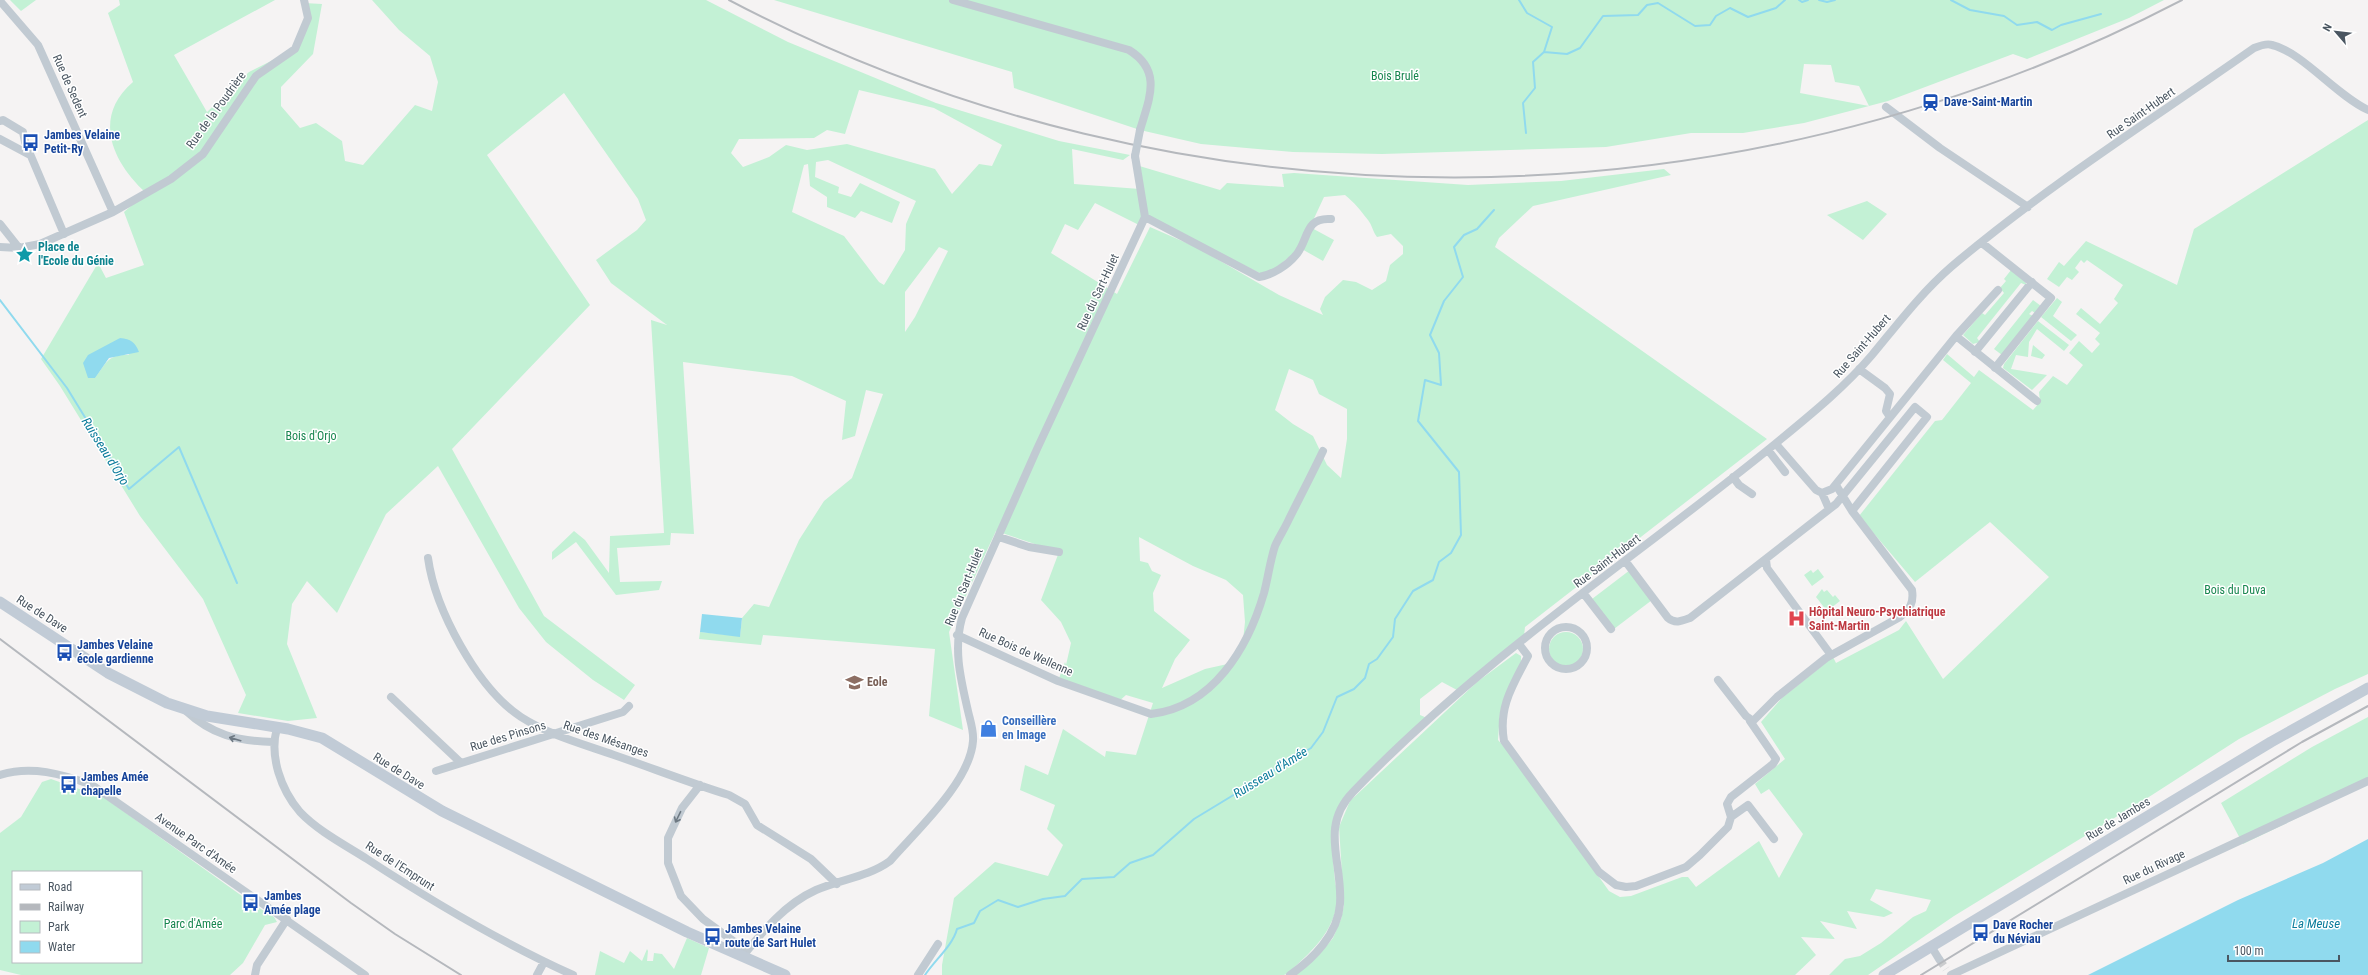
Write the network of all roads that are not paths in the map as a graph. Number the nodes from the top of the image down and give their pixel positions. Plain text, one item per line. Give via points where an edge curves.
1 (304, 0) edge
2 (953, 0) edge
3 (0, 1) edge
4 (1886, 107) dead end
5 (2368, 110) edge
6 (0, 121) edge
7 (0, 139) edge
8 (30, 155) junction
9 (2028, 207) junction
10 (112, 212) junction
11 (1145, 216) junction
12 (1330, 219) dead end
13 (0, 224) edge
14 (64, 234) junction
15 (1982, 243) junction
16 (0, 247) edge
17 (19, 248) junction
18 (2032, 282) junction
19 (1998, 290) dead end
20 (1956, 336) junction
21 (1975, 352) junction
22 (1995, 368) junction
23 (1859, 369) junction
24 (2037, 401) dead end
25 (1890, 417) junction
26 (1776, 444) junction
27 (1768, 450) junction
28 (1323, 451) dead end
29 (1786, 472) dead end
30 (1733, 478) junction
31 (1836, 485) junction
32 (1822, 493) junction
33 (1752, 494) dead end
34 (1841, 497) junction
35 (1830, 510) junction
36 (1852, 512) junction
37 (998, 537) junction
38 (1059, 552) dead end
39 (428, 558) dead end
40 (1766, 560) junction
41 (1626, 562) junction
42 (1584, 594) junction
43 (0, 602) edge
44 (1545, 624) junction
45 (1611, 629) dead end
46 (1552, 633) junction
47 (957, 635) junction
48 (1519, 644) junction
49 (1831, 655) junction
50 (1718, 680) dead end
51 (2368, 688) edge
52 (391, 697) dead end
53 (629, 706) dead end
54 (185, 710) junction
55 (1750, 721) junction
56 (277, 728) junction
57 (555, 734) junction
58 (273, 742) junction
59 (461, 763) junction
60 (436, 771) dead end
61 (0, 774) edge
62 (2368, 781) edge
63 (700, 785) junction
64 (1731, 817) junction
65 (1774, 839) dead end
66 (837, 884) junction
67 (287, 919) junction
68 (938, 944) dead end
69 (1931, 946) junction
70 (744, 954) junction
71 (1939, 959) tunnel mouth
72 (544, 962) junction
73 (1949, 973) edge
74 (255, 975) edge
75 (365, 975) edge
76 (537, 975) edge
77 (573, 975) edge
78 (785, 975) edge
79 (918, 975) edge
80 (1290, 975) edge
81 (1884, 975) edge

1 - 10 street, Rue de la Poudrière via 308,18 295,49 256,76 203,154 171,178
2 - 11 street, bridge via 1136,54 1147,68 1151,89 1135,156
3 - 10 street, Rue de Sedent via 38,45
4 - 9 street via 1940,148
5 - 9 street, Rue Saint-Hubert via 2346,97 2294,56 2270,44 2254,48
6 - 8 street via 3,120 23,132
7 - 8 street
8 - 14 street
9 - 15 street, Rue Saint-Hubert
10 - 14 street, Rue de la Poudrière
11 - 12 street via 1259,277 1272,273 1296,255 1316,220
11 - 37 street, Rue du Sart-Hulet
13 - 17 street
14 - 17 street, Rue de la Poudrière via 40,244
15 - 18 street
15 - 23 street, Rue Saint-Hubert via 1949,269 1899,320
16 - 17 street, Rue de la Poudrière
18 - 21 street
18 - 22 street via 2051,298
19 - 20 street
20 - 21 street
20 - 25 street
21 - 22 street
22 - 24 street
23 - 25 street via 1890,394 1886,411
23 - 26 street, Rue Saint-Hubert via 1841,388
25 - 31 street
26 - 27 street, Rue Saint-Hubert
26 - 32 street
27 - 29 street
27 - 30 street, Rue Saint-Hubert
28 - 47 street, Rue Bois de Wellenne via 1275,545 1264,593 1248,637 1229,667 1211,687 1194,699 1166,712 1151,714 1058,681
30 - 33 street
30 - 41 street, Rue Saint-Hubert
31 - 32 street via 1828,492
31 - 34 street
32 - 35 street
34 - 35 street
34 - 36 street
34 - 36 street via 1915,407 1927,417
35 - 40 street
36 - 49 street via 1912,590 1914,600 1909,610 1900,617
37 - 38 street via 1029,547
37 - 47 street, Rue du Sart-Hulet
39 - 57 street, Rue des Mésanges via 430,571 447,616 462,649 484,683 521,717
40 - 41 street via 1682,622 1668,618
40 - 49 street via 1767,568
41 - 42 street, Rue Saint-Hubert
42 - 44 street, Rue Saint-Hubert
42 - 45 street
43 - 54 main road, Rue de Dave via 108,673
44 - 46 street
44 - 48 street, Rue Saint-Hubert
46 - 46 street via 1545,645 1547,659 1564,670 1578,666 1587,648 1582,635 1571,628 1557,629
47 - 66 street, Rue du Sart-Hulet via 958,668 973,740 966,770 953,789 890,861 878,870
48 - 64 street via 1528,656 1504,704 1501,726 1504,741 1607,879 1616,885 1636,886 1686,866 1728,826
48 - 80 street, Rue Saint-Hubert via 1426,723 1342,804 1333,832 1341,901 1338,914 1325,942 1312,958
49 - 55 street via 1778,697 1756,719
50 - 55 street
51 - 69 main road, Rue de Jambes via 2301,724
52 - 59 street, Rue des Pinsons
53 - 57 street, Rue des Pinsons via 623,712
54 - 56 main road, Rue de Dave via 240,723
58 -> 54 street via 246,742 233,739 199,723
55 - 64 street via 1776,759 1731,797 1727,810
56 - 58 street, Rue de l'Emprunt
56 - 70 main road, Rue de Dave via 322,738 442,811
57 - 59 street, Rue des Pinsons
57 - 63 street, Rue des Mésanges
58 - 72 street, Rue de l'Emprunt via 280,778 286,792 301,813 426,898
59 - 60 street, Rue des Pinsons
61 - 67 street, Avenue Parc d'Amée via 46,771 92,785
62 - 73 street, Rue du Rivage
63 - 66 street, Rue des Mésanges via 729,795 745,804 757,824 811,859
63 -> 70 street via 682,808 668,838 668,863 681,896 703,919
64 - 65 street via 1748,805
66 - 70 street, Rue du Sart-Hulet via 817,889 786,907
67 - 74 street via 257,965
67 - 75 street, Avenue Parc d'Amée
68 - 79 street
69 - 71 street
69 - 81 main road, Rue de Jambes
70 - 78 main road, Rue de Dave
72 - 76 street
72 - 77 street, Rue de l'Emprunt

